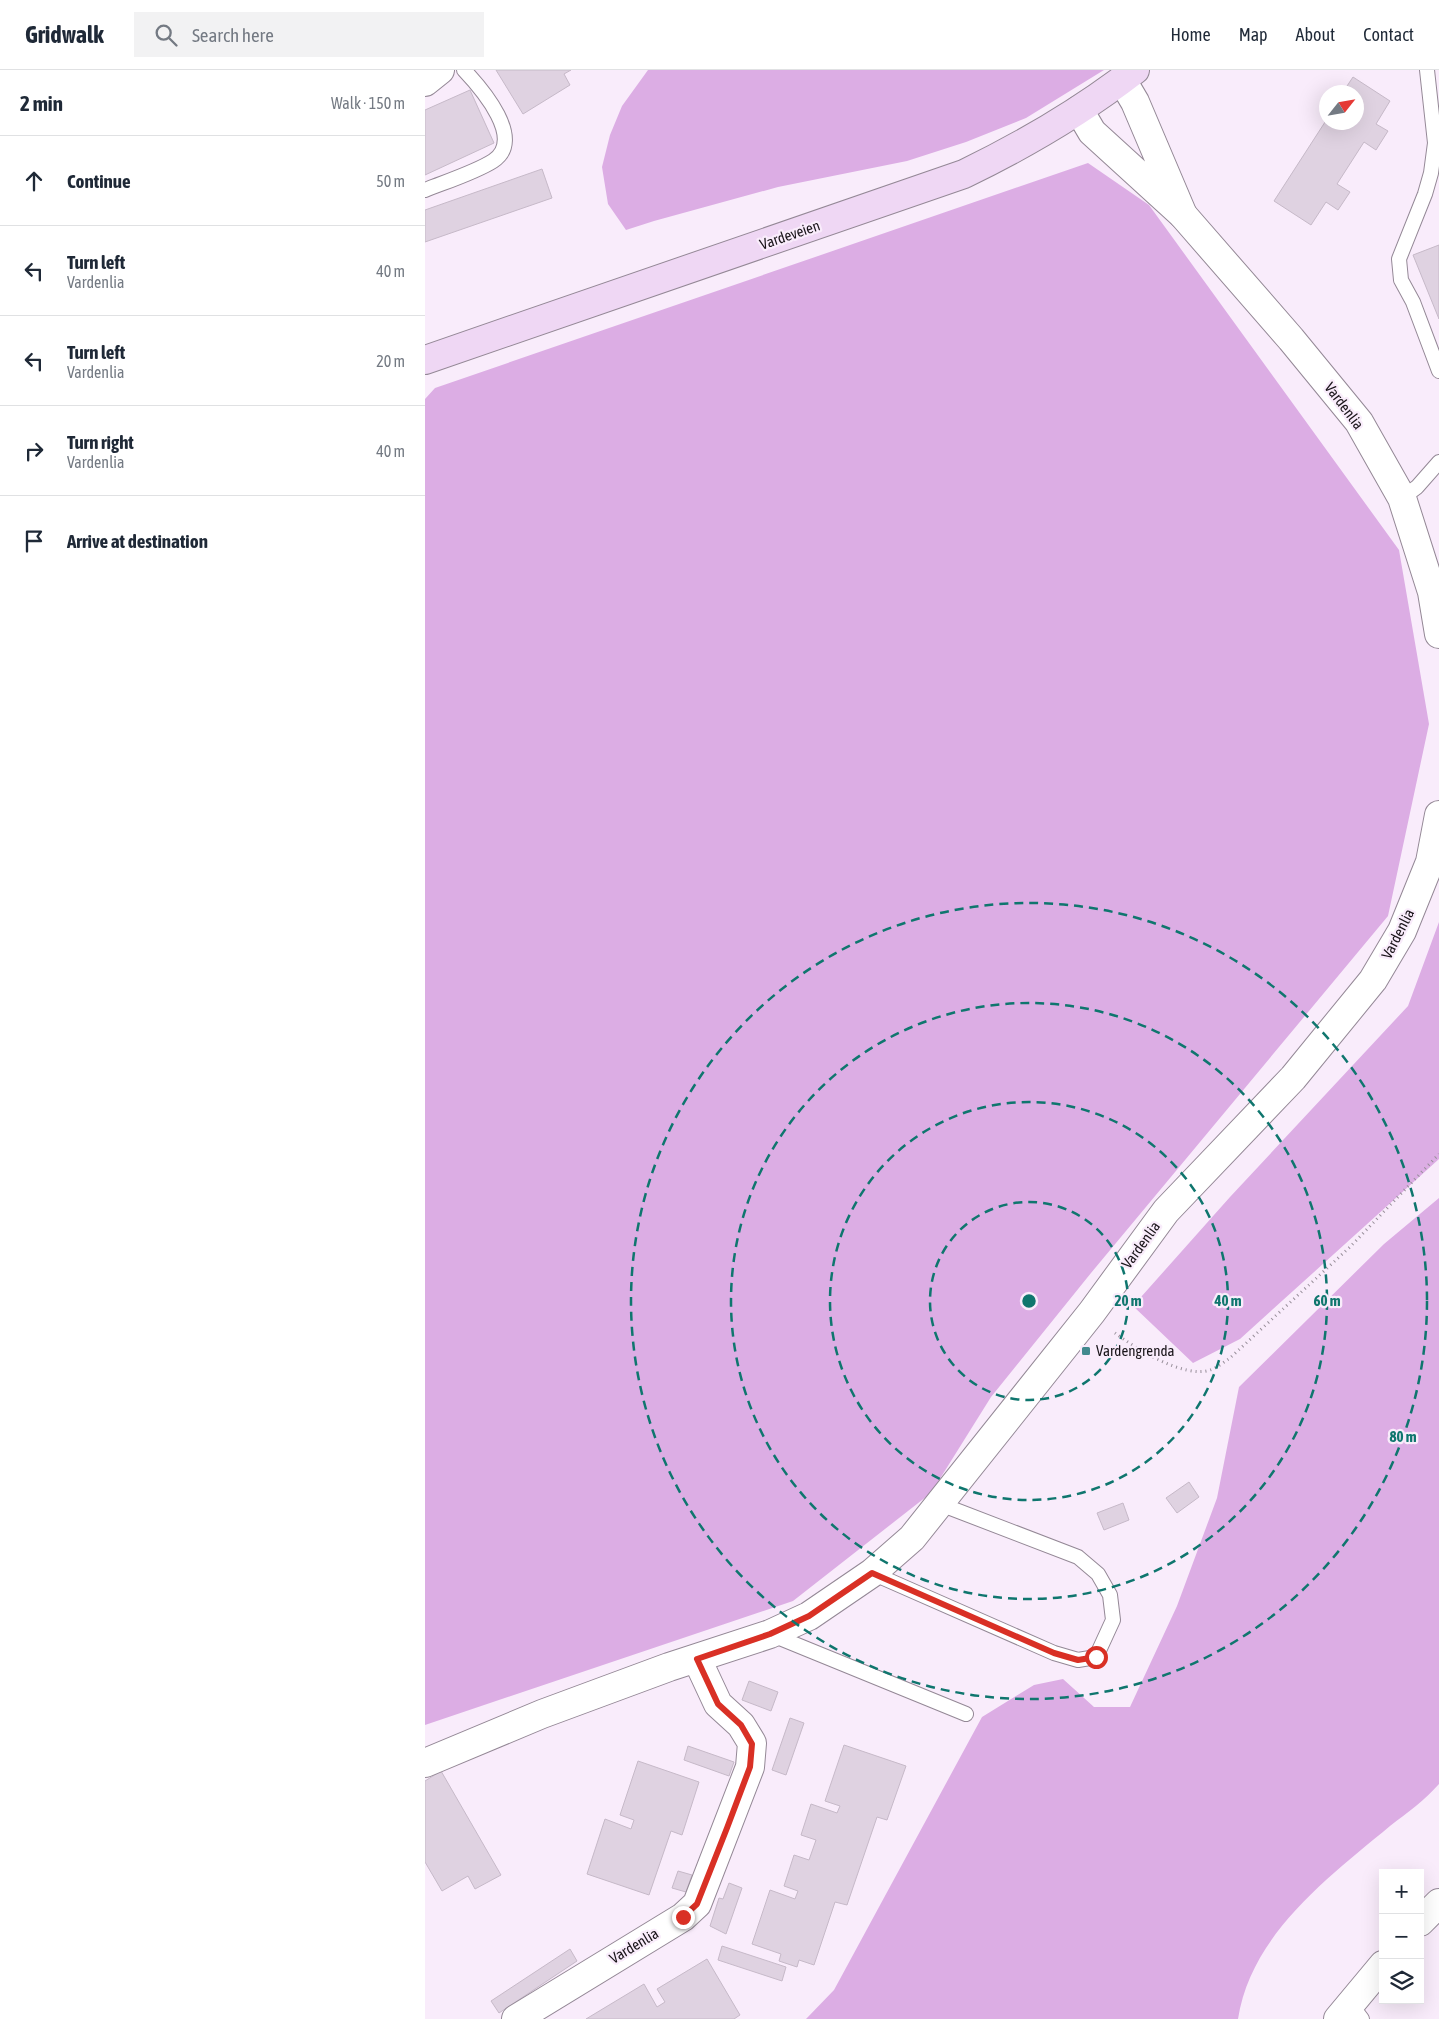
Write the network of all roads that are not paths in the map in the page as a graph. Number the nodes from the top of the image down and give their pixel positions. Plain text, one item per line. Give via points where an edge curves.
1 (440, 70) edge
2 (465, 70) edge
3 (1427, 70) edge
4 (1129, 75) edge
5 (425, 82) edge
6 (1079, 110) junction
7 (425, 190) edge
8 (1183, 215) junction
9 (425, 360) edge
10 (1439, 371) edge
11 (1439, 462) edge
12 (1402, 498) junction
13 (1439, 634) edge
14 (1439, 815) edge
15 (940, 1504) junction
16 (872, 1573) junction
17 (770, 1634) junction
18 (697, 1659) junction
19 (966, 1714) dead end
20 (425, 1763) edge
21 (1439, 1903) edge
22 (1424, 1918) edge
23 (1379, 1971) edge
24 (1350, 2014) edge
25 (516, 2019) edge

1 - 5 street
2 - 7 lane via 504,126 507,142 504,151 493,161
3 - 10 lane via 1435,143 1431,172 1399,259 1401,280 1413,302
4 - 6 street, Vardeveien
4 - 8 street, Vardenlia via 1135,102
6 - 8 street, Vardenlia via 1092,132
6 - 9 street, Vardeveien via 1009,152 964,174
8 - 12 street, Vardenlia via 1359,422
11 - 12 lane via 1417,487
12 - 13 street, Vardenlia via 1432,592
14 - 15 street, Vardenlia via 1427,870 1402,931 1373,980 1293,1078 1166,1211 1092,1312
15 - 16 street, Vardenlia via 912,1538
15 - 16 lane via 1078,1557 1098,1574 1110,1595 1113,1620 1096,1657 1078,1660 1054,1653
16 - 17 street, Vardenlia via 809,1616
17 - 18 street, Vardenlia
17 - 19 lane
18 - 20 street, Vardenlia via 542,1714
18 - 25 street, Vardenlia via 718,1704 741,1725 752,1744 750,1767 697,1904 683,1917
21 - 22 street
23 - 24 street

